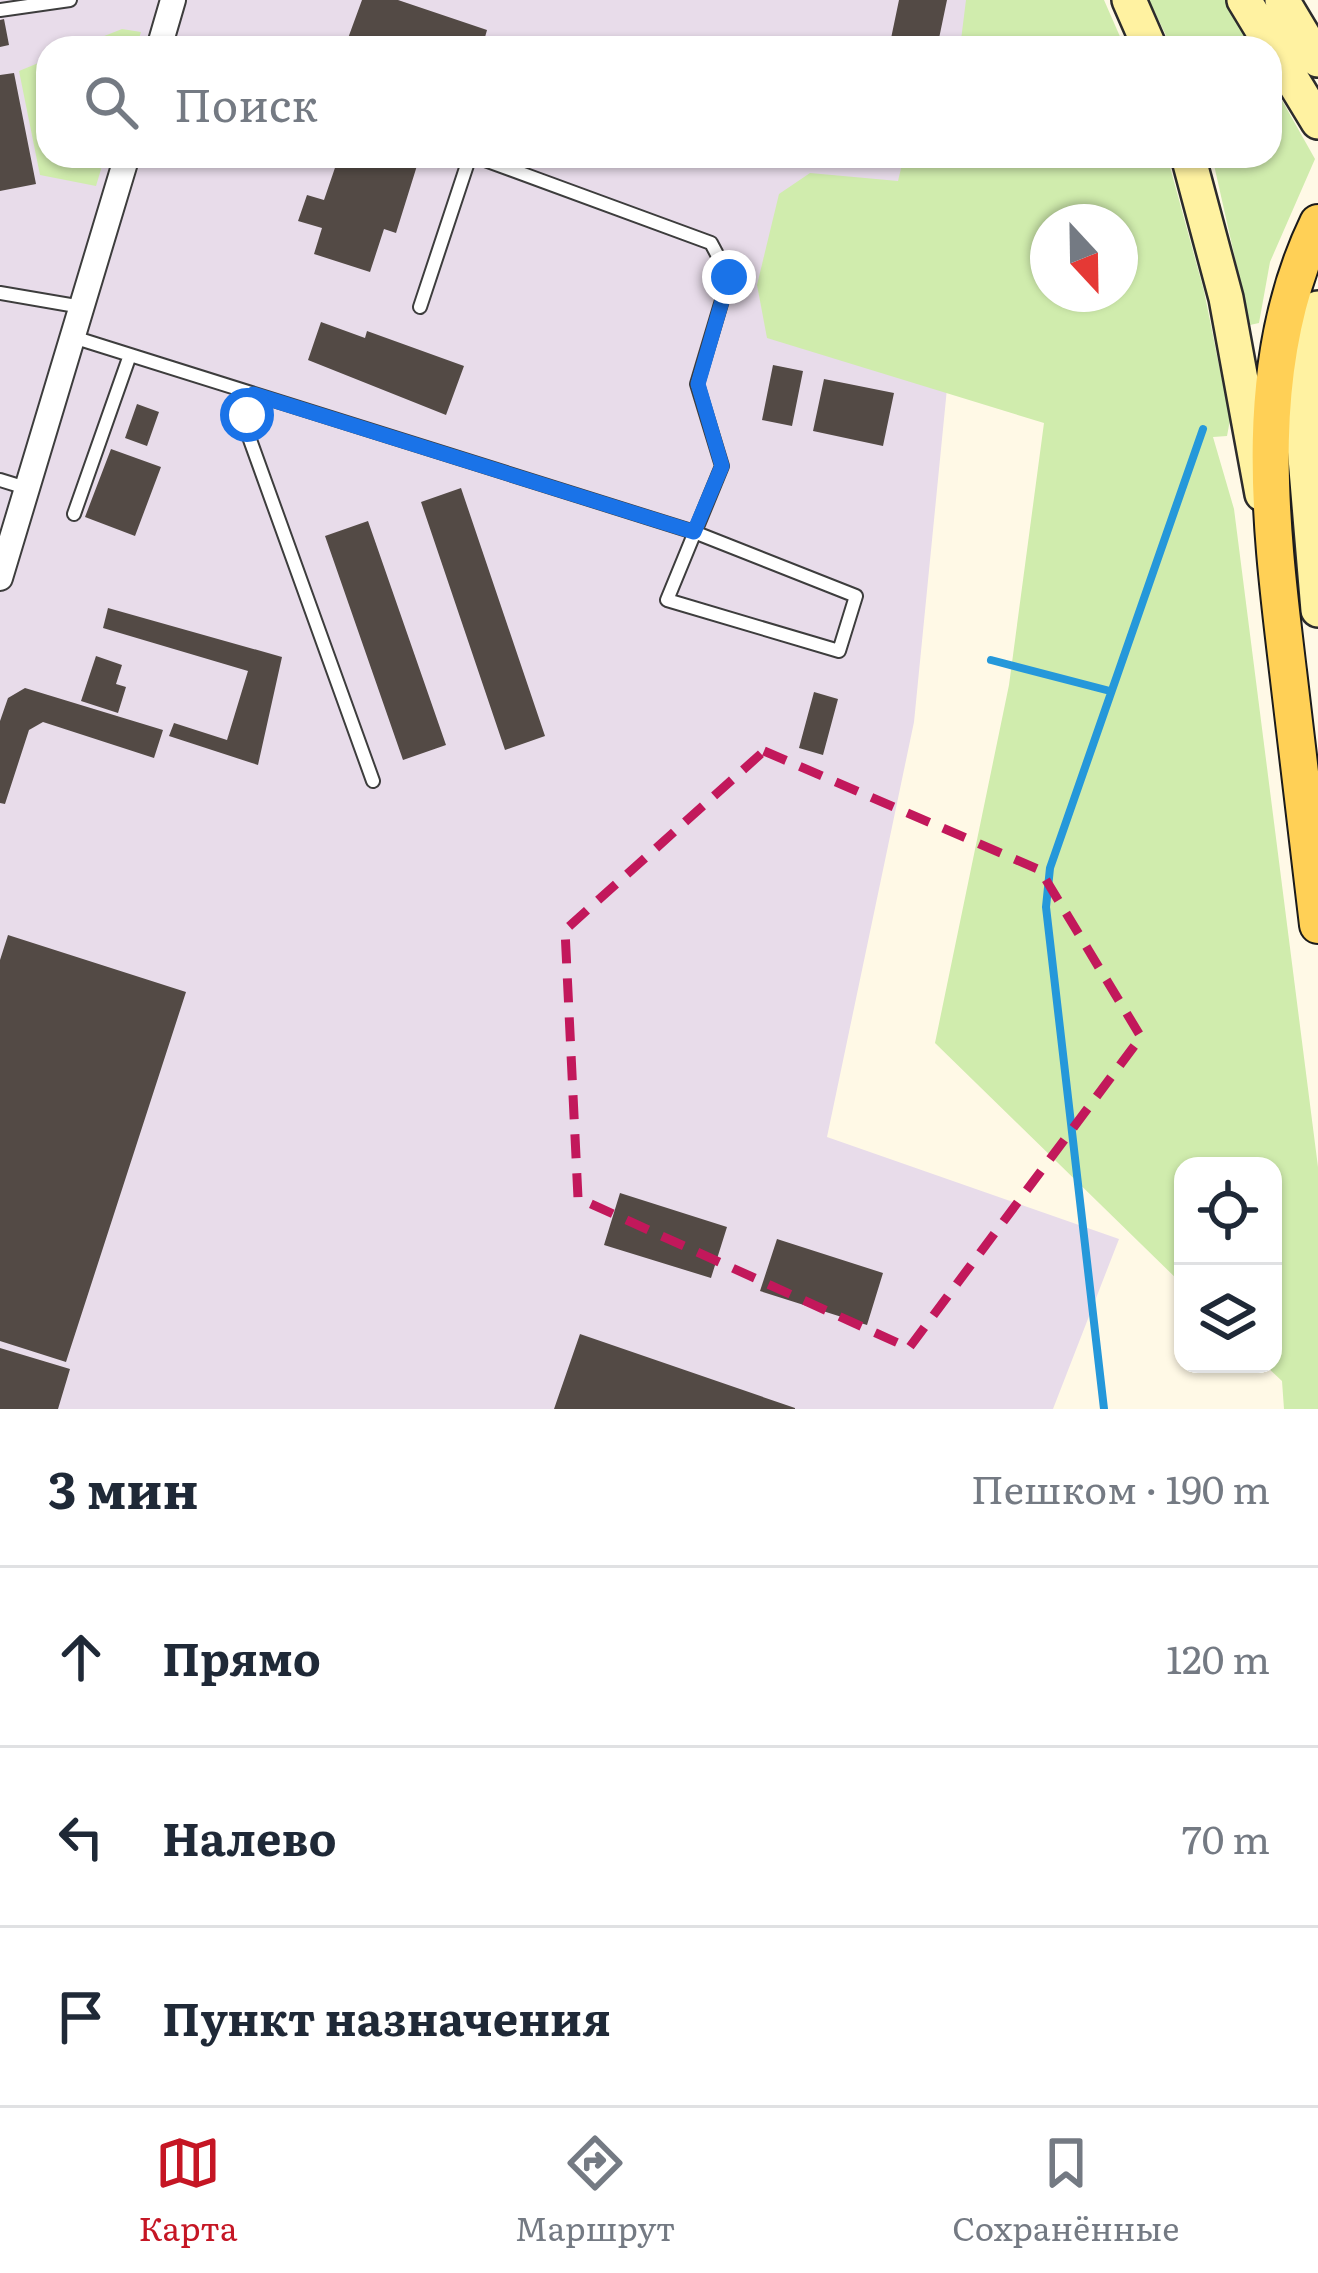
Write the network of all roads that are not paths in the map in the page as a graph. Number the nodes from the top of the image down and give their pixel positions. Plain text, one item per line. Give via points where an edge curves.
1 (70, 0) edge
2 (173, 0) edge
3 (1129, 0) edge
4 (1244, 0) edge
5 (0, 10) edge
6 (1282, 21) edge
7 (162, 36) edge
8 (1145, 36) edge
9 (1318, 60) edge
10 (1318, 122) edge
11 (123, 168) edge
12 (468, 168) edge
13 (505, 168) edge
14 (1191, 168) edge
15 (1318, 223) edge
16 (0, 292) edge
17 (82, 307) junction
18 (420, 307) dead end
19 (1318, 308) edge
20 (73, 337) junction
21 (130, 355) junction
22 (253, 394) junction
23 (0, 480) edge
24 (28, 488) junction
25 (74, 514) dead end
26 (694, 532) junction
27 (1274, 554) junction
28 (0, 578) edge
29 (1318, 610) edge
30 (373, 781) dead end
31 (1318, 925) edge

1 - 5 lane
2 - 7 street
3 - 8 main road
4 - 6 main road
6 - 9 main road
6 - 10 main road
11 - 17 street
12 - 18 lane
13 - 26 lane via 711,243 729,277 698,384 722,466
14 - 27 main road via 1222,280
15 - 27 main road via 1295,277 1274,367
16 - 17 lane
17 - 20 street
19 - 29 main road via 1302,422
20 - 21 lane
20 - 24 street
21 - 22 lane
21 - 25 lane
22 - 26 lane
22 - 30 lane via 249,437
23 - 24 lane
24 - 28 street
26 - 26 lane via 667,600 838,651 856,596
27 - 31 main road

